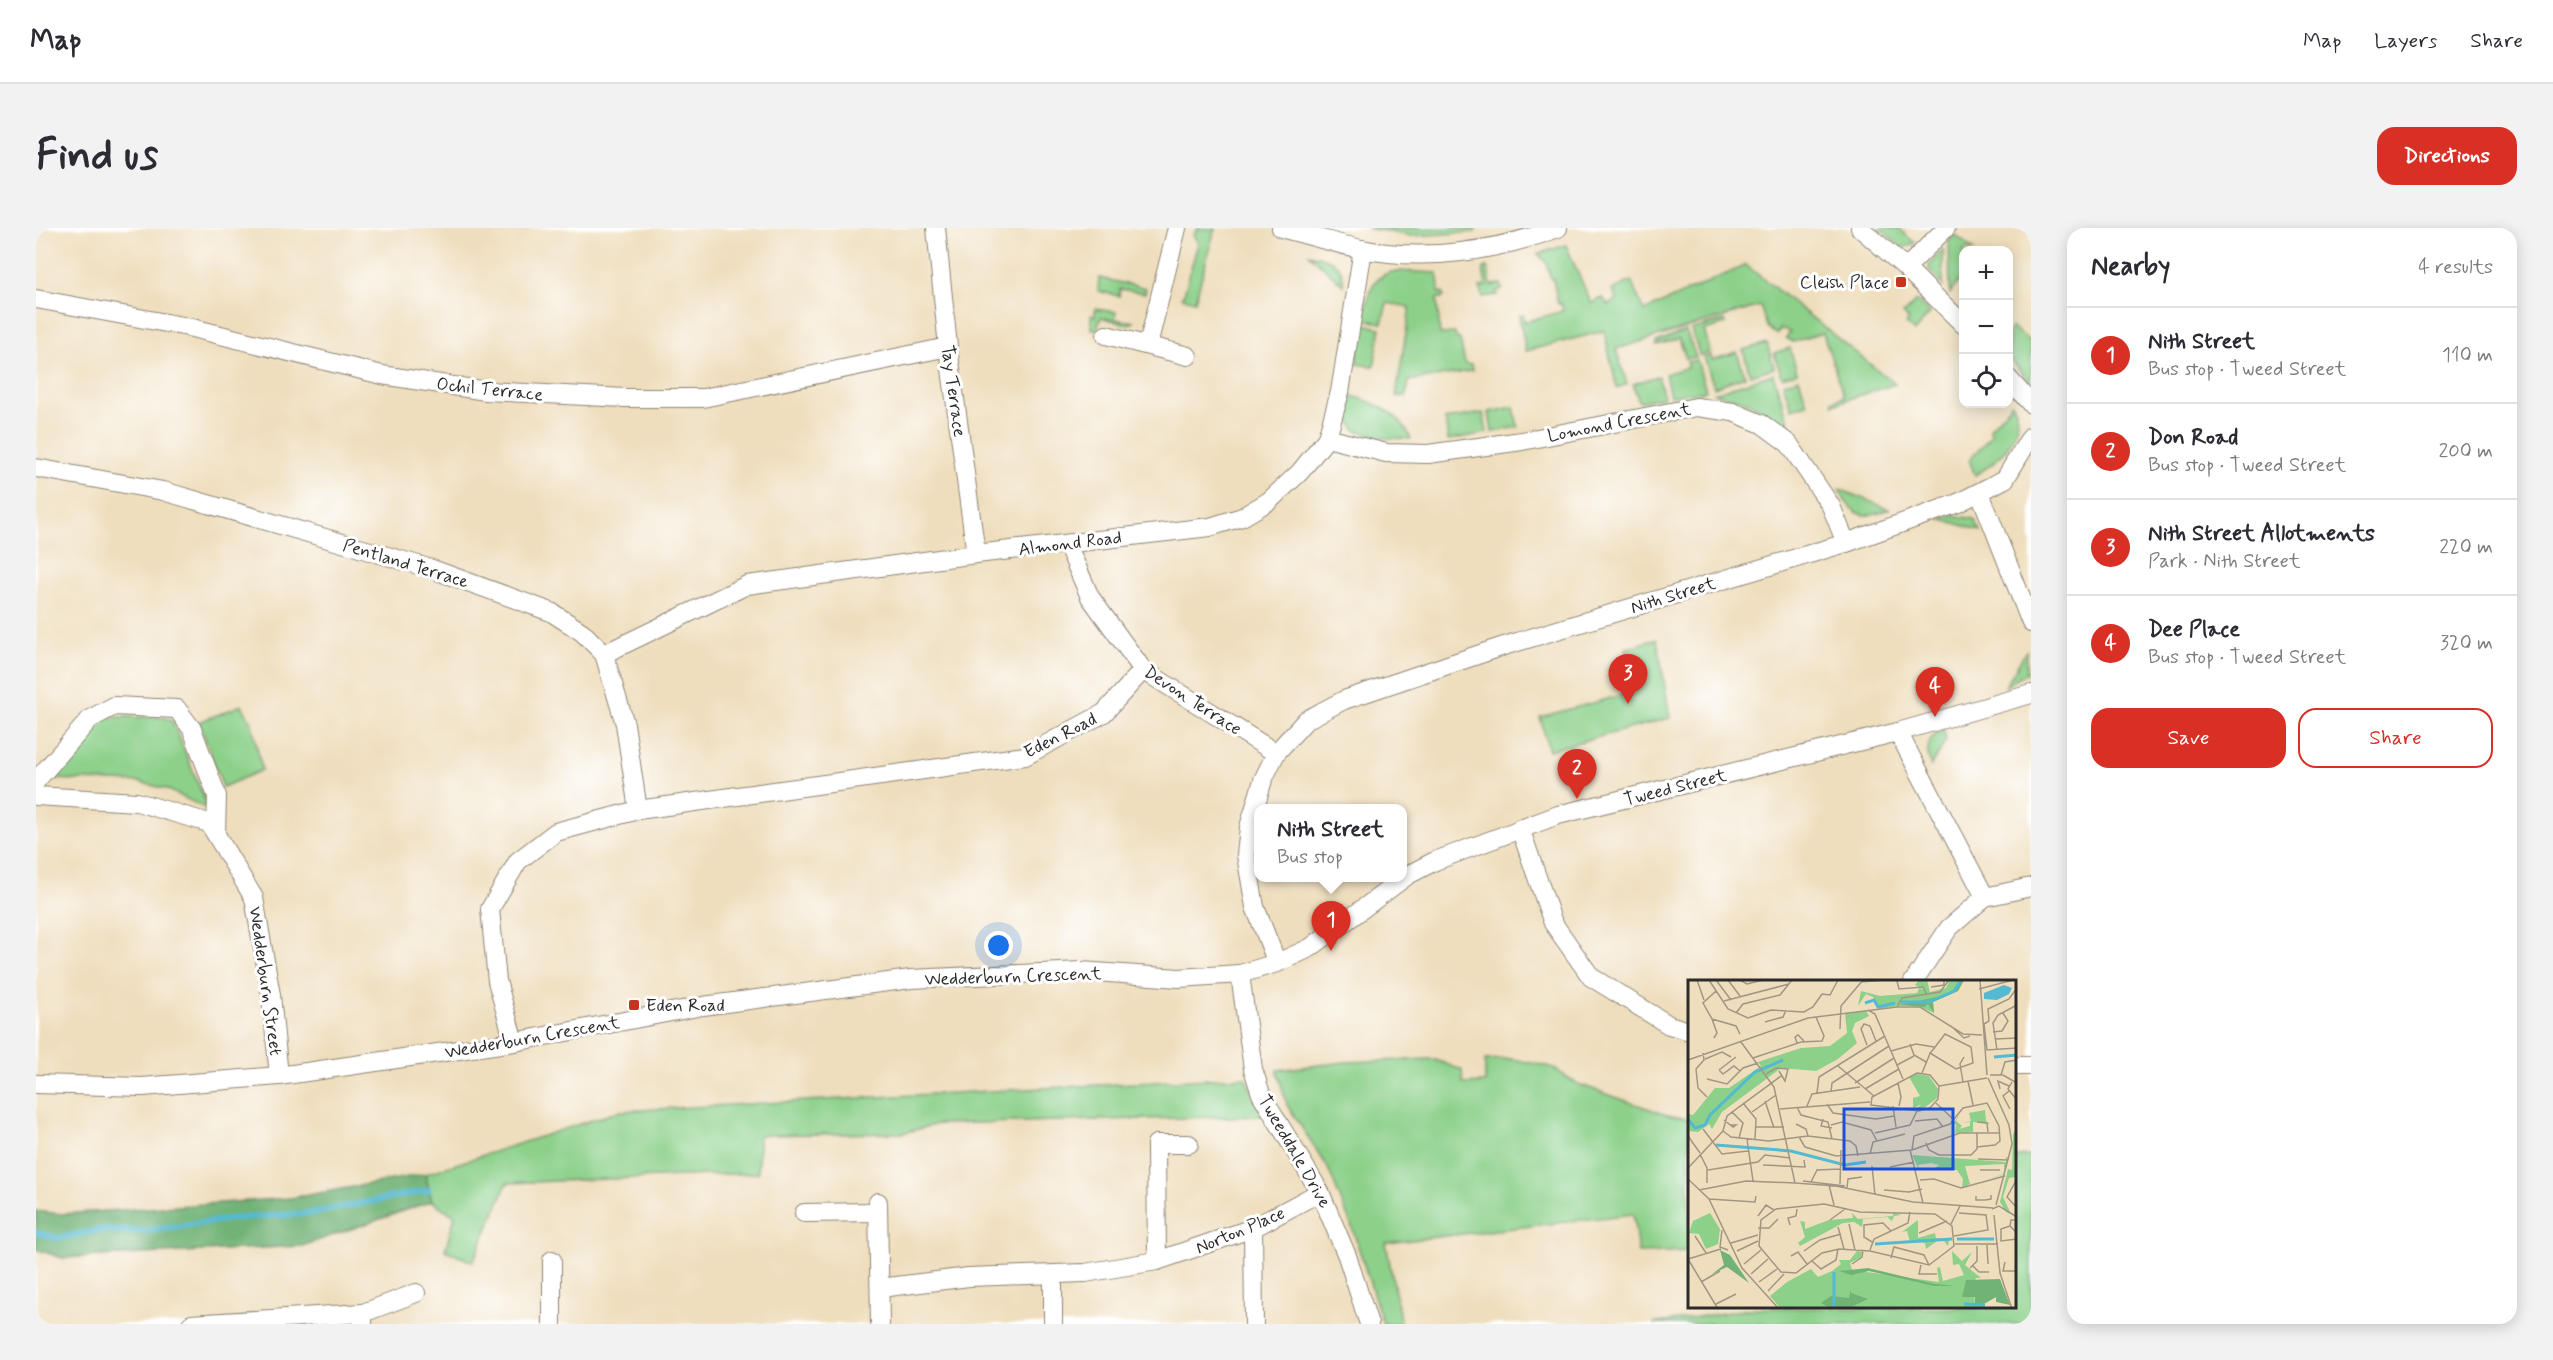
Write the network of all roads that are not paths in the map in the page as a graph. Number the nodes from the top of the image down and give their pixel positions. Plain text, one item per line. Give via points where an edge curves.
1 (936, 228) edge
2 (1177, 228) edge
3 (1281, 228) edge
4 (1558, 228) edge
5 (1860, 228) edge
6 (1946, 228) edge
7 (1363, 249) junction
8 (1906, 268) junction
9 (36, 299) edge
10 (1959, 320) edge
11 (1106, 335) dead end
12 (1148, 345) junction
13 (948, 347) junction
14 (1188, 357) dead end
15 (2013, 384) edge
16 (2031, 404) edge
17 (2031, 436) edge
18 (1327, 438) junction
19 (36, 468) edge
20 (1980, 493) junction
21 (1846, 543) junction
22 (1067, 544) junction
23 (976, 554) junction
24 (2031, 623) edge
25 (604, 654) junction
26 (1143, 669) junction
27 (2031, 694) edge
28 (1898, 732) junction
29 (1276, 753) junction
30 (36, 781) edge
31 (36, 796) edge
32 (1255, 804) edge
33 (638, 810) junction
34 (1254, 810) edge
35 (1520, 828) junction
36 (216, 834) junction
37 (1407, 875) edge
38 (1398, 882) edge
39 (2031, 887) edge
40 (1985, 897) junction
41 (1277, 963) junction
42 (1240, 974) junction
43 (1914, 980) edge
44 (1688, 1031) edge
45 (514, 1042) junction
46 (279, 1076) junction
47 (36, 1084) edge
48 (1189, 1144) dead end
49 (1320, 1192) junction
50 (804, 1213) dead end
51 (1253, 1228) junction
52 (552, 1260) dead end
53 (1157, 1261) junction
54 (1053, 1275) junction
55 (879, 1288) junction
56 (416, 1293) dead end
57 (363, 1318) edge
58 (191, 1324) edge
59 (552, 1324) edge
60 (880, 1324) edge
61 (1053, 1324) edge
62 (1254, 1324) edge
63 (1369, 1324) edge

1 - 13 street, Tay Terrace
2 - 12 street
3 - 7 street
4 - 7 street via 1523,240 1452,253
5 - 8 street
6 - 8 street
7 - 18 street, Almond Road via 1336,409
8 - 10 street
9 - 13 street, Ochil Terrace via 188,327 382,375 486,391 703,398
11 - 12 street
12 - 14 street
13 - 23 street, Tay Terrace
15 - 16 street
17 - 20 street, Nith Street via 2005,479
18 - 21 street, Lomond Crescent via 1386,453 1428,454 1522,441 1696,407 1733,412 1762,424 1789,444 1831,506
18 - 22 street, Almond Road via 1300,472 1269,501 1242,517 1210,527
19 - 25 street, Pentland Terrace via 163,491 432,569 551,612 582,632
20 - 21 street, Nith Street
20 - 24 street
21 - 29 street, Nith Street via 1504,646 1344,700 1306,720
22 - 23 street, Almond Road
22 - 26 street, Devon Terrace via 1090,597
23 - 25 street, Almond Road via 747,585
25 - 33 street, Pentland Terrace via 625,724
26 - 29 street, Devon Terrace
26 - 33 street, Eden Road via 1104,713 1025,756
27 - 28 street, Tweed Street
28 - 35 street, Tweed Street
28 - 40 street
29 - 32 street, Nith Street
30 - 36 street via 90,719 114,706 177,709 192,729 217,796
31 - 36 street, Wedderburn Street via 137,802 209,823
33 - 45 street, Eden Road via 556,832 518,861 490,909 497,981
34 - 41 street, Nith Street via 1246,855 1255,907
35 - 37 street, Tweed Street
35 - 44 street via 1553,923 1591,976 1669,1025
36 - 46 street, Wedderburn Street via 254,897 271,995
38 - 41 street, Tweed Street via 1310,948
39 - 40 street
40 - 43 street via 1949,928
41 - 42 street, Wedderburn Crescent
42 - 45 street, Wedderburn Crescent via 1179,978 1081,971 911,979 703,1006
42 - 49 street, Tweeddale Drive via 1253,1069 1261,1094
45 - 46 street, Wedderburn Crescent
46 - 47 street, Wedderburn Crescent via 142,1087
48 - 53 street via 1156,1144
49 - 51 street, Norton Place
49 - 63 street, Tweeddale Drive via 1347,1256
50 - 55 street via 878,1207
51 - 53 street, Norton Place
51 - 62 street
52 - 59 street
53 - 54 street, Norton Place
54 - 55 street, Norton Place via 969,1277
54 - 61 street
55 - 60 street
56 - 57 street
57 - 58 street

